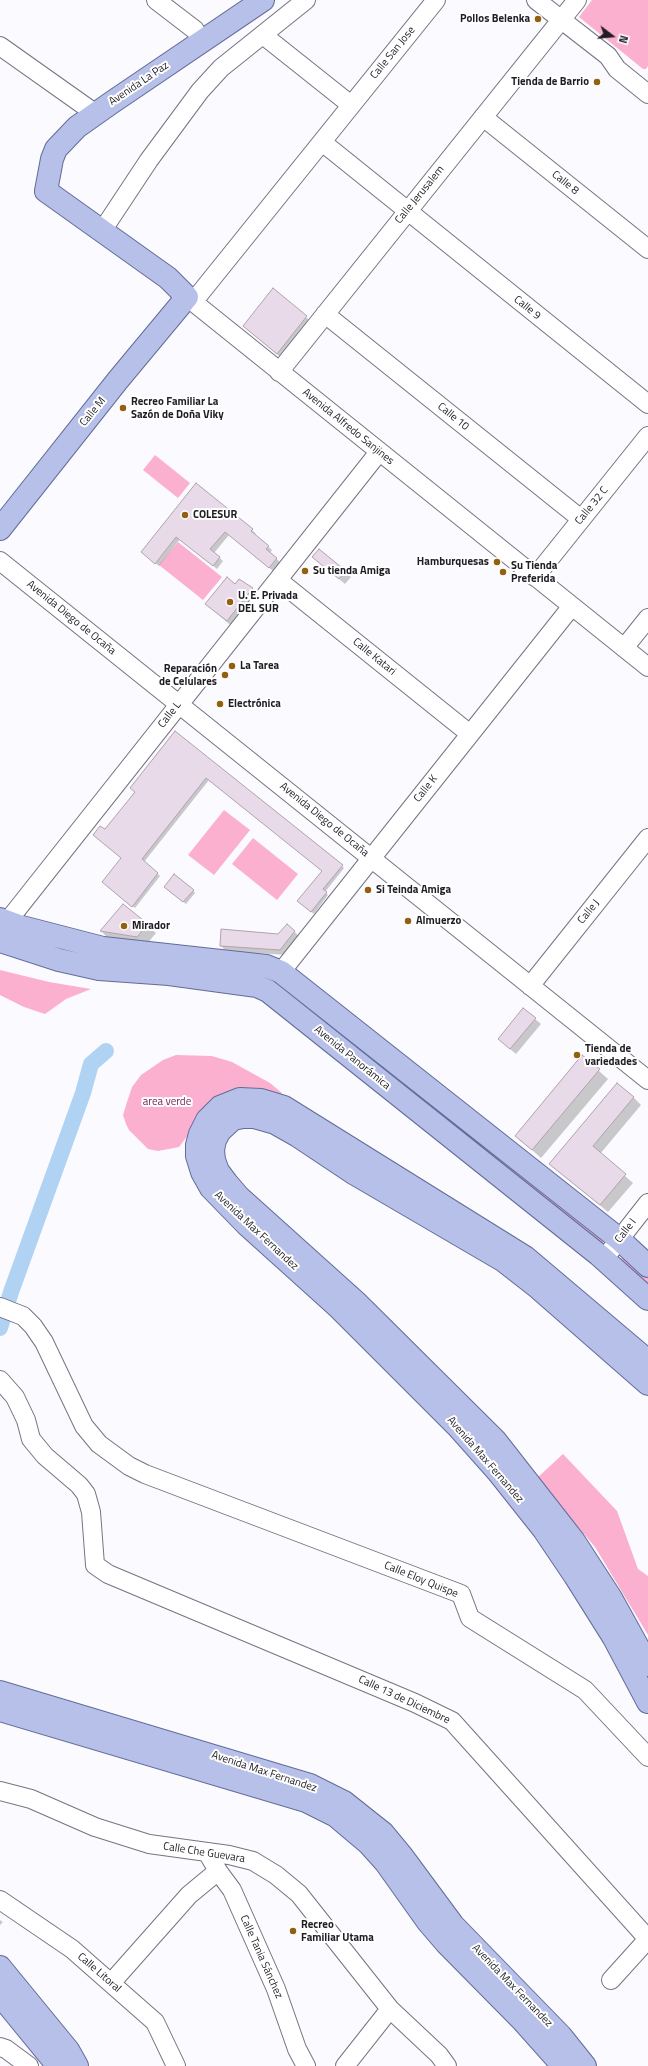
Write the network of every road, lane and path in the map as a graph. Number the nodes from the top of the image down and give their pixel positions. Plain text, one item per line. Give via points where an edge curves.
1 (156, 0) edge
2 (263, 0) edge
3 (306, 0) edge
4 (436, 0) edge
5 (536, 0) edge
6 (577, 0) edge
7 (286, 6) edge
8 (561, 19) junction
9 (263, 35) junction
10 (202, 41) junction
11 (0, 46) edge
12 (646, 88) edge
13 (351, 106) junction
14 (96, 114) junction
15 (483, 117) junction
16 (322, 142) junction
17 (46, 191) joint
18 (407, 212) junction
19 (102, 231) junction
20 (648, 249) edge
21 (190, 300) junction
22 (325, 314) junction
23 (279, 372) junction
24 (648, 404) edge
25 (648, 436) edge
26 (379, 452) junction
27 (581, 519) junction
28 (0, 529) edge
29 (0, 561) edge
30 (535, 577) junction
31 (278, 580) junction
32 (572, 606) junction
33 (648, 618) edge
34 (624, 648) junction
35 (648, 667) edge
36 (179, 704) junction
37 (470, 734) junction
38 (648, 838) edge
39 (372, 858) junction
40 (2, 929) edge
41 (281, 972) junction
42 (530, 986) junction
43 (268, 991) junction
44 (648, 1080) edge
45 (648, 1203) edge
46 (619, 1240) junction
47 (604, 1259) junction
48 (520, 1264) junction
49 (648, 1266) edge
50 (648, 1299) edge
51 (6, 1308) edge
52 (648, 1361) edge
53 (0, 1380) edge
54 (648, 1384) edge
55 (504, 1466) junction
56 (648, 1665) edge
57 (0, 1692) edge
58 (648, 1702) edge
59 (0, 1710) edge
60 (648, 1757) edge
61 (0, 1791) edge
62 (340, 1809) junction
63 (207, 1852) junction
64 (218, 1872) junction
65 (0, 1900) edge
66 (648, 1939) edge
67 (478, 1965) junction
68 (0, 1967) edge
69 (611, 1980) dead end
70 (111, 1983) junction
71 (0, 1995) edge
72 (390, 2009) junction
73 (0, 2047) edge
74 (29, 2066) edge
75 (58, 2066) edge
76 (77, 2066) edge
77 (176, 2066) edge
78 (306, 2066) edge
79 (345, 2066) edge
80 (447, 2066) edge
81 (563, 2066) edge
82 (585, 2066) edge

1 - 10 street via 195,30
2 - 10 main road, Avenida La Paz
3 - 7 street
4 - 13 street, Calle San Jose
5 - 8 street
6 - 8 street, Calle Jerusalem
7 - 9 street
8 - 12 street via 608,56 617,69
8 - 15 street, Calle Jerusalem
9 - 13 street
9 - 19 street via 221,68 200,91 149,160
10 - 14 main road, Avenida La Paz
11 - 14 street
13 - 16 street, Calle San Jose
14 - 17 main road, Avenida La Paz via 77,127 56,149
15 - 18 street, Calle Jerusalem
15 - 20 street, Calle 8
16 - 18 street, Calle 9
16 - 21 street, Calle San Jose
17 - 19 main road, Avenida Alfredo Sanjines
18 - 22 street, Calle Jerusalem
18 - 24 street, Calle 9
19 - 21 main road, Avenida Alfredo Sanjines via 168,278
21 - 23 street, Avenida Alfredo Sanjines
21 - 28 main road, Calle M via 118,380
22 - 23 street, Calle Jerusalem
22 - 27 street, Calle 10
23 - 26 street, Avenida Alfredo Sanjines
25 - 27 street, Calle 32 C
26 - 30 street, Avenida Alfredo Sanjines
26 - 31 street, Calle L
27 - 30 street, Calle 32 C
29 - 36 street, Avenida Diego de Ocaña
30 - 32 street, Avenida Alfredo Sanjines
31 - 36 street, Calle L
31 - 37 street, Calle Katari
32 - 34 street, Avenida Alfredo Sanjines
32 - 37 street, Calle K
33 - 34 street
34 - 35 street, Avenida Alfredo Sanjines
36 - 39 street, Avenida Diego de Ocaña
36 - 40 street, Calle L
37 - 39 street, Calle K
38 - 42 street, Calle J
39 - 41 street, Calle K
39 - 42 street, Avenida Diego de Ocaña
40 - 41 main road, Avenida Panorámica via 103,948 266,966
40 - 43 main road, Avenida Panorámica via 59,960 99,969 176,975 257,986
41 - 43 main road
41 - 46 main road, Avenida Panorámica
42 - 44 street, Avenida Diego de Ocaña
43 - 47 main road, Avenida Panorámica
45 - 46 street, Calle I
46 - 47 street, Calle I
46 - 49 main road, Avenida Panorámica
47 - 50 main road, Avenida Panorámica
48 - 52 main road, Avenida Max Fernandez
48 - 54 main road, Avenida Max Fernandez via 536,1286
48 - 55 main road, Avenida Max Fernandez via 479,1246 355,1174 275,1123 254,1117 232,1119 225,1124 215,1140 213,1150 218,1171 281,1245 358,1304 396,1341 495,1440
51 - 60 street, Calle Eloy Quispe via 23,1316 44,1342 84,1426 104,1448 129,1466 461,1594 470,1618 585,1690
53 - 66 street, Calle 13 de Diciembre via 15,1397 31,1438 45,1456 86,1494 91,1512 95,1565 108,1574 415,1703 452,1721
55 - 56 main road, Avenida Max Fernandez via 574,1541 611,1598
55 - 58 main road, Avenida Max Fernandez via 614,1638
57 - 62 main road, Avenida Max Fernandez via 310,1785
59 - 62 main road, Avenida Max Fernandez
61 - 63 street, Calle Che Guevara via 31,1799 95,1827 149,1844
62 - 67 main road, Avenida Max Fernandez via 383,1833 453,1925
63 - 64 street, Calle Tania Sánchez
63 - 72 street, Calle Che Guevara via 253,1861 276,1875 299,1894
64 - 70 street via 189,1895
64 - 78 street, Calle Tania Sánchez via 232,1890 276,1989 297,2049
65 - 70 street, Calle Litoral via 72,1949
66 - 69 street
67 - 81 main road, Avenida Max Fernandez
67 - 82 main road, Avenida Max Fernandez via 561,2036
68 - 76 main road via 64,2045
70 - 77 street, Calle Litoral via 155,2022
71 - 75 main road
72 - 79 street
72 - 80 street, Calle Che Guevara via 439,2055
73 - 74 street via 6,2048

